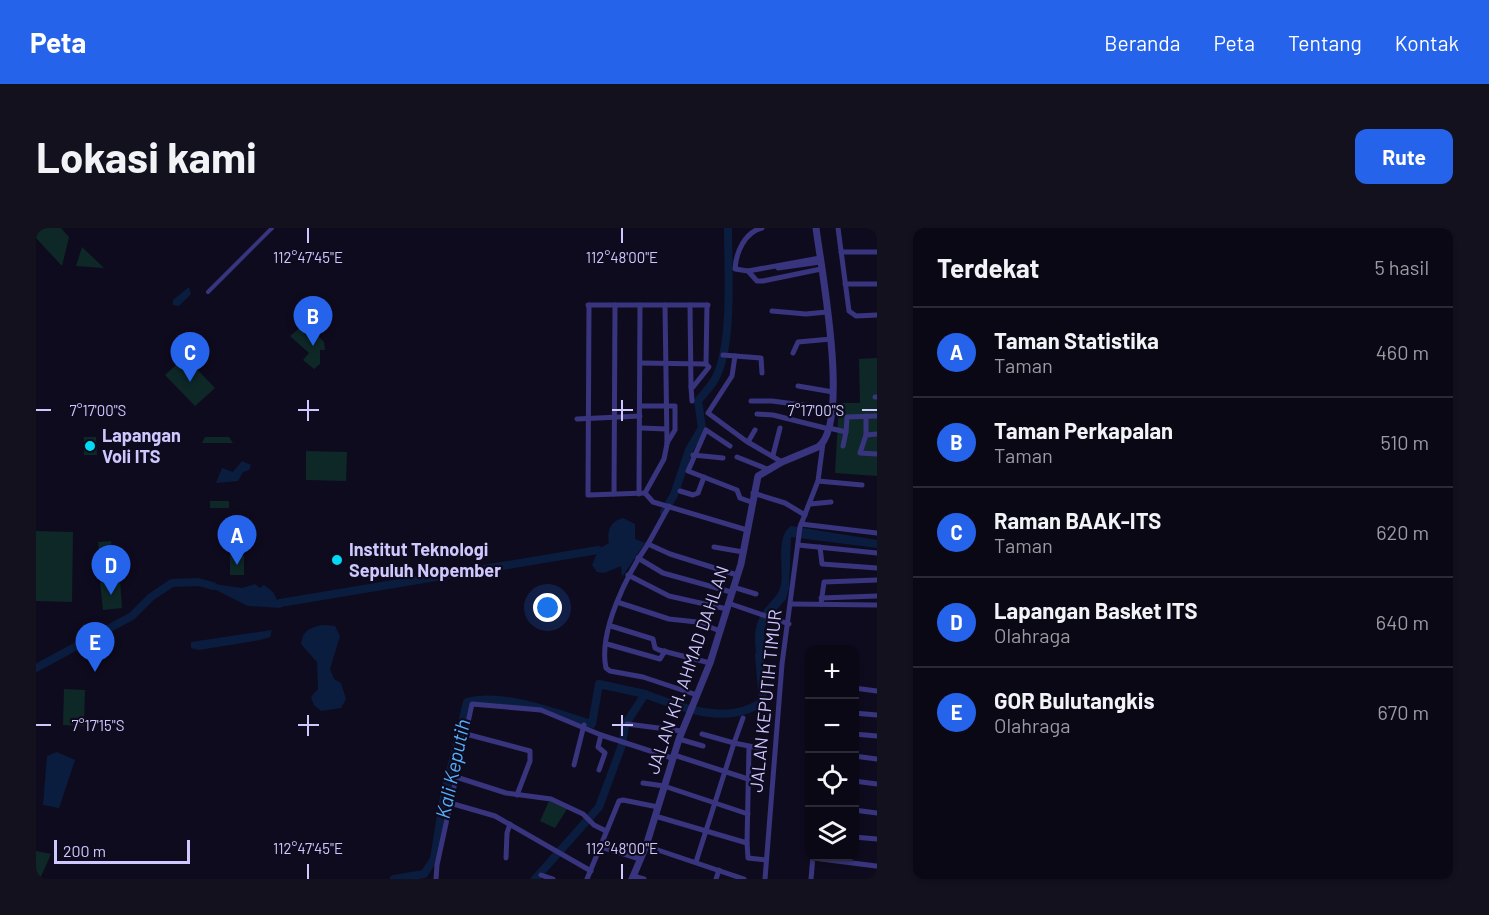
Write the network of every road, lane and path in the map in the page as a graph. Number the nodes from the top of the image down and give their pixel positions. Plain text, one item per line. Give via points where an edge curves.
1 (272, 228) edge
2 (762, 228) edge
3 (816, 228) edge
4 (838, 228) edge
5 (841, 252) junction
6 (877, 252) edge
7 (820, 263) junction
8 (796, 270) junction
9 (751, 273) junction
10 (845, 284) junction
11 (877, 284) edge
12 (208, 292) dead end
13 (640, 304) junction
14 (615, 305) junction
15 (665, 305) junction
16 (690, 305) junction
17 (772, 311) dead end
18 (827, 312) junction
19 (877, 315) edge
20 (831, 339) junction
21 (794, 353) dead end
22 (723, 355) dead end
23 (735, 356) junction
24 (640, 363) junction
25 (665, 363) junction
26 (691, 363) junction
27 (706, 364) junction
28 (762, 373) dead end
29 (798, 386) dead end
30 (691, 387) junction
31 (833, 392) junction
32 (692, 401) dead end
33 (751, 401) dead end
34 (640, 406) junction
35 (666, 406) junction
36 (832, 409) junction
37 (758, 414) dead end
38 (640, 416) junction
39 (866, 416) junction
40 (877, 416) edge
41 (590, 417) junction
42 (614, 417) junction
43 (577, 419) dead end
44 (641, 428) junction
45 (780, 428) dead end
46 (829, 428) junction
47 (666, 429) junction
48 (755, 430) dead end
49 (846, 432) junction
50 (877, 434) edge
51 (866, 435) junction
52 (748, 442) junction
53 (667, 444) junction
54 (730, 446) dead end
55 (843, 446) dead end
56 (823, 447) junction
57 (877, 454) edge
58 (693, 455) junction
59 (773, 455) junction
60 (737, 457) dead end
61 (723, 458) dead end
62 (782, 462) junction
63 (767, 470) junction
64 (704, 477) junction
65 (818, 481) junction
66 (862, 485) dead end
67 (680, 491) dead end
68 (753, 493) junction
69 (614, 494) junction
70 (642, 494) junction
71 (751, 502) junction
72 (831, 502) dead end
73 (810, 504) junction
74 (667, 506) junction
75 (805, 516) junction
76 (800, 525) junction
77 (747, 530) junction
78 (877, 533) edge
79 (798, 542) junction
80 (648, 544) junction
81 (714, 547) dead end
82 (820, 547) junction
83 (743, 552) junction
84 (877, 553) edge
85 (638, 558) junction
86 (877, 568) edge
87 (628, 575) junction
88 (737, 575) junction
89 (877, 580) edge
90 (732, 590) junction
91 (756, 594) dead end
92 (877, 596) edge
93 (821, 601) junction
94 (617, 602) junction
95 (792, 604) junction
96 (877, 604) edge
97 (728, 606) junction
98 (789, 624) junction
99 (611, 626) junction
100 (720, 631) junction
101 (607, 644) junction
102 (662, 650) junction
103 (710, 663) junction
104 (859, 689) edge
105 (877, 691) edge
106 (695, 699) junction
107 (859, 713) edge
108 (877, 715) edge
109 (743, 718) dead end
110 (627, 724) dead end
111 (584, 725) junction
112 (682, 731) junction
113 (466, 734) junction
114 (702, 734) dead end
115 (859, 734) edge
116 (601, 735) junction
117 (877, 736) edge
118 (679, 739) junction
119 (734, 743) junction
120 (703, 746) dead end
121 (749, 747) junction
122 (764, 748) dead end
123 (673, 757) junction
124 (859, 757) edge
125 (877, 759) edge
126 (574, 765) dead end
127 (599, 770) dead end
128 (725, 772) junction
129 (456, 777) junction
130 (748, 779) junction
131 (859, 782) edge
132 (643, 783) dead end
133 (877, 784) edge
134 (664, 786) junction
135 (517, 795) junction
136 (714, 802) junction
137 (450, 803) junction
138 (658, 807) junction
139 (859, 811) edge
140 (877, 813) edge
141 (748, 814) junction
142 (655, 816) junction
143 (510, 824) junction
144 (606, 831) junction
145 (706, 832) junction
146 (859, 837) edge
147 (877, 839) edge
148 (746, 843) junction
149 (646, 846) junction
150 (601, 847) junction
151 (506, 858) dead end
152 (640, 859) junction
153 (766, 860) junction
154 (813, 861) edge
155 (841, 861) edge
156 (696, 862) junction
157 (876, 866) edge
158 (719, 870) junction
159 (591, 871) junction
160 (541, 875) dead end
161 (633, 877) edge
162 (436, 879) edge
163 (553, 879) edge
164 (587, 879) edge
165 (644, 879) edge
166 (716, 879) edge
167 (744, 879) edge
168 (765, 879) edge
169 (811, 879) edge

1 - 12 street
2 - 9 street via 749,233 735,266
3 - 7 street
4 - 5 street
5 - 6 street
5 - 10 street
7 - 8 street
7 - 9 street
7 - 18 street
8 - 9 street via 776,268
8 - 9 street via 763,281 757,281
10 - 11 street
10 - 19 street via 849,310 856,316
13 - 14 street
13 - 15 street
13 - 24 street
14 - 41 street via 588,305
14 - 42 street
15 - 16 street
15 - 25 street
16 - 26 street
16 - 27 street via 708,305
17 - 18 street
18 - 20 street
20 - 21 street via 798,342
20 - 31 street
22 - 23 street
23 - 28 street via 761,358
23 - 52 street via 732,376 708,413
24 - 25 street
24 - 34 street
25 - 26 street
25 - 35 street
26 - 27 street
26 - 30 street
27 - 30 street via 709,368
29 - 31 street
30 - 32 street
31 - 36 street
33 - 36 street
34 - 35 street
34 - 38 street
35 - 47 street
35 - 53 street via 675,407 675,430
36 - 46 street
37 - 46 street
38 - 42 street
38 - 44 street
39 - 40 street
39 - 49 street via 847,417
39 - 51 street
41 - 42 street
41 - 43 street
41 - 69 street via 587,492
42 - 69 street
44 - 47 street
44 - 70 street
45 - 59 street
46 - 49 street
46 - 56 street
47 - 53 street
48 - 52 street
49 - 55 street
50 - 51 street
51 - 57 street via 860,453
52 - 59 street
53 - 70 street via 664,459
54 - 58 street via 706,430
56 - 62 street
56 - 65 street, JALAN KEPUTIH TIMUR
58 - 61 street
58 - 64 street via 688,471
59 - 62 street
60 - 63 street
62 - 63 street
63 - 68 street, JALAN KH. AHMAD DAHLAN via 758,476
64 - 67 street via 695,495
64 - 71 street via 737,490 740,498
65 - 66 street
65 - 73 street, JALAN KEPUTIH TIMUR
68 - 71 street, JALAN KH. AHMAD DAHLAN
68 - 75 street via 785,503
69 - 70 street
70 - 74 street
71 - 77 street, JALAN KH. AHMAD DAHLAN
72 - 73 street
73 - 75 street, JALAN KEPUTIH TIMUR
74 - 77 street
74 - 80 street
75 - 76 street, JALAN KEPUTIH TIMUR
76 - 78 street
76 - 79 street, JALAN KEPUTIH TIMUR
77 - 83 street, JALAN KH. AHMAD DAHLAN
79 - 82 street
79 - 95 street, JALAN KEPUTIH TIMUR
80 - 85 street
80 - 88 street
81 - 83 street
82 - 84 street
82 - 86 street via 822,564
83 - 88 street, JALAN KH. AHMAD DAHLAN
85 - 87 street
85 - 90 street via 663,573
87 - 94 street
87 - 97 street via 669,596
88 - 90 street, JALAN KH. AHMAD DAHLAN
89 - 93 street via 824,582
90 - 91 street
90 - 97 street, JALAN KH. AHMAD DAHLAN
92 - 93 street
93 - 95 street
93 - 96 street
94 - 99 street
94 - 100 street
95 - 98 street, JALAN KEPUTIH TIMUR
97 - 98 street
97 - 100 street, JALAN KH. AHMAD DAHLAN
98 - 153 street, JALAN KEPUTIH TIMUR via 782,664
99 - 101 street
99 - 102 street via 653,639 655,647
100 - 103 street, JALAN KH. AHMAD DAHLAN
101 - 102 street via 660,659
101 - 106 street via 605,665 610,671 643,677
102 - 103 street
103 - 106 street, JALAN KH. AHMAD DAHLAN
104 - 105 street
106 - 112 street, JALAN KH. AHMAD DAHLAN
107 - 108 street
109 - 119 street
110 - 112 street
111 - 113 street via 528,708 472,704
111 - 116 street
111 - 126 street
112 - 118 street, JALAN KH. AHMAD DAHLAN
113 - 129 street
113 - 135 street via 529,750 531,755
114 - 119 street
115 - 117 street
116 - 123 street
116 - 127 street via 598,747 605,753
118 - 120 street
118 - 123 street, JALAN KH. AHMAD DAHLAN
119 - 121 street
119 - 128 street
121 - 122 street
121 - 130 street
123 - 128 street
123 - 134 street, JALAN KH. AHMAD DAHLAN
124 - 125 street
128 - 130 street
128 - 136 street
129 - 135 street
129 - 137 street
130 - 141 street
131 - 133 street
132 - 134 street
134 - 136 street
134 - 138 street, JALAN KH. AHMAD DAHLAN
135 - 144 street via 551,800
136 - 141 street
136 - 145 street
137 - 143 street via 481,810
137 - 162 street
138 - 142 street, JALAN KH. AHMAD DAHLAN
138 - 144 street via 620,800
139 - 140 street
141 - 148 street
142 - 145 street
142 - 149 street, JALAN KH. AHMAD DAHLAN
143 - 151 street
143 - 159 street
144 - 150 street
145 - 148 street
145 - 156 street
146 - 147 street
148 - 153 street via 748,858
149 - 152 street, JALAN KH. AHMAD DAHLAN
149 - 156 street
150 - 152 street
150 - 159 street
152 - 161 street, JALAN KH. AHMAD DAHLAN
153 - 168 street, JALAN KEPUTIH TIMUR
154 - 169 street
155 - 157 street
156 - 158 street
158 - 166 street
158 - 167 street
159 - 164 street
160 - 163 street
161 - 165 street

